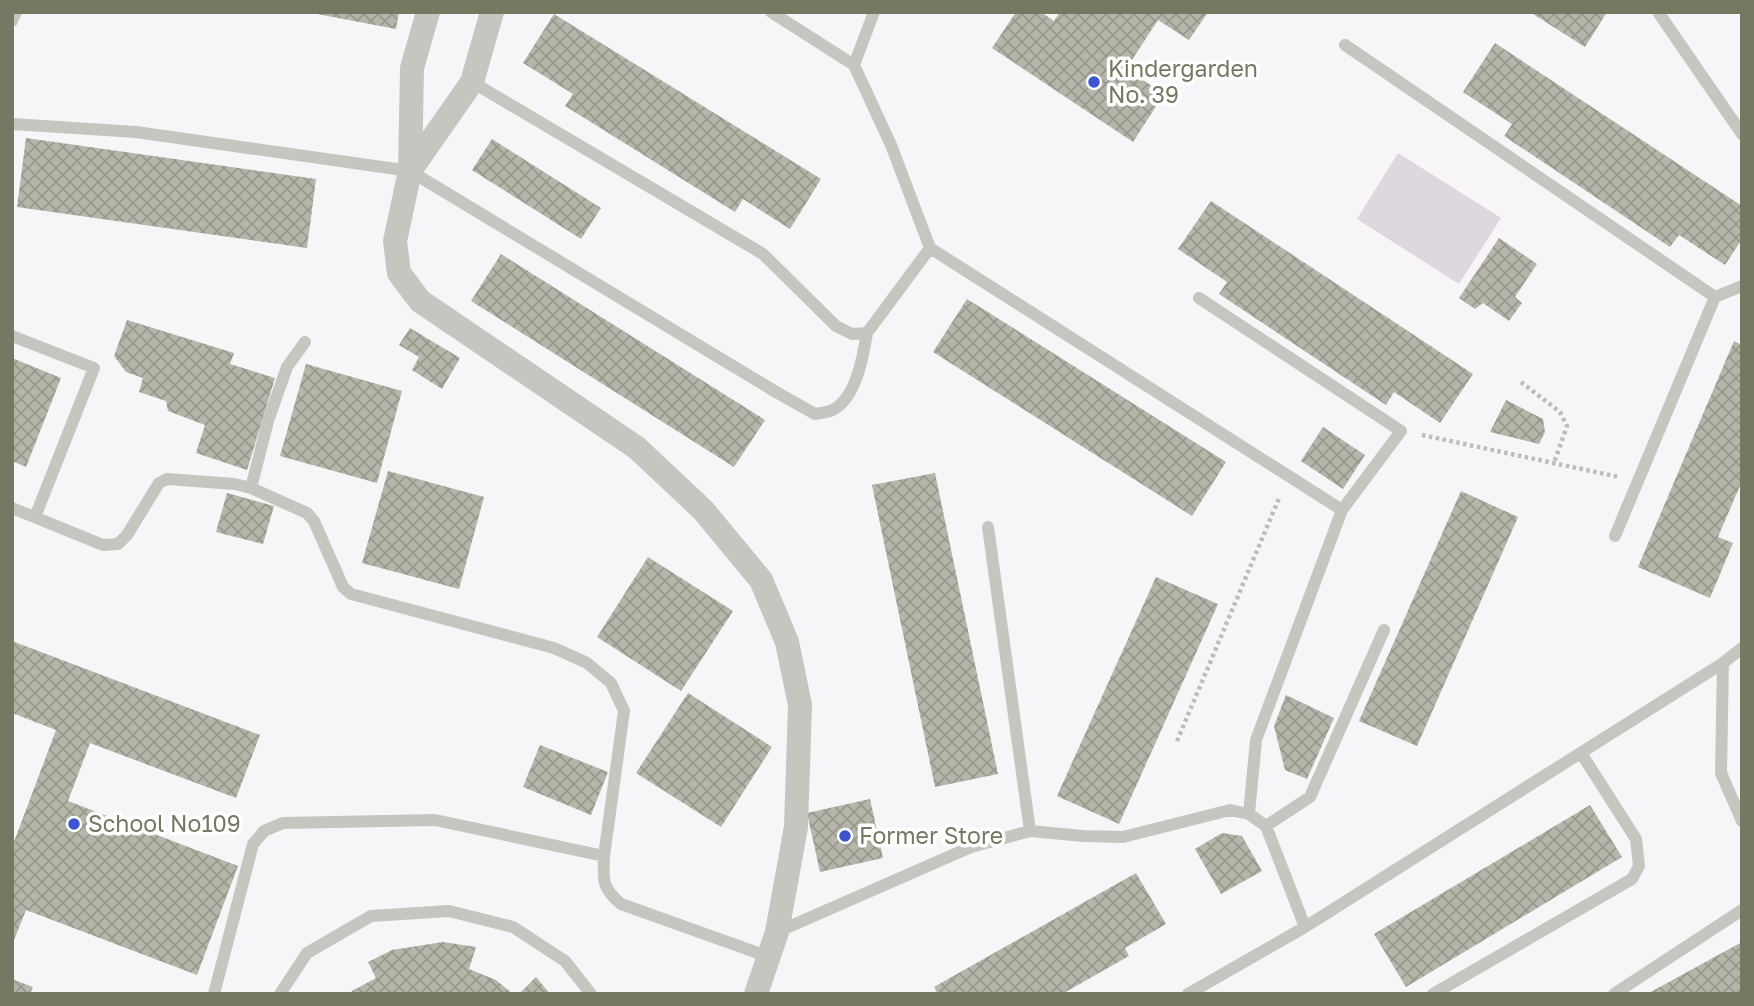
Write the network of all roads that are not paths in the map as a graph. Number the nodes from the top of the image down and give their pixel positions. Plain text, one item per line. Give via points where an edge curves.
1 (16, 12) edge
2 (428, 12) edge
3 (492, 12) edge
4 (771, 12) edge
5 (874, 12) edge
6 (1658, 12) edge
7 (12, 21) edge
8 (1345, 45) dead end
9 (854, 65) junction
10 (472, 82) junction
11 (12, 124) edge
12 (1742, 134) edge
13 (410, 171) junction
14 (930, 248) junction
15 (1742, 286) edge
16 (1715, 297) junction
17 (1199, 298) dead end
18 (867, 333) junction
19 (12, 336) edge
20 (305, 342) dead end
21 (250, 488) junction
22 (12, 508) edge
23 (1342, 510) junction
24 (35, 517) junction
25 (988, 527) dead end
26 (1615, 536) dead end
27 (1384, 630) dead end
28 (1742, 648) edge
29 (1723, 663) junction
30 (1581, 753) junction
31 (1249, 814) junction
32 (1742, 821) edge
33 (1266, 826) junction
34 (1030, 831) junction
35 (604, 856) junction
36 (1742, 910) edge
37 (1305, 927) junction
38 (777, 932) junction
39 (769, 957) junction
40 (214, 994) edge
41 (280, 994) edge
42 (591, 994) edge
43 (756, 994) edge
44 (1188, 994) edge
45 (1433, 994) edge
46 (1614, 994) edge

1 - 7 lane
2 - 13 street via 412,68
3 - 10 street
4 - 9 lane
5 - 9 lane
6 - 12 lane
8 - 16 lane
9 - 14 lane
10 - 13 street
10 - 18 lane via 763,254 836,326 852,334
11 - 13 lane via 136,132
13 - 18 lane via 815,414 835,410 845,401 862,364
13 - 38 street via 395,241 399,272 420,301 637,448 703,510 761,580 788,642 800,705 796,827
14 - 18 lane
14 - 23 lane
15 - 16 lane
16 - 26 lane
17 - 23 lane via 1401,431
19 - 24 lane via 94,368
20 - 21 lane via 287,367
21 - 24 lane via 167,479 159,483 118,544 103,545
21 - 35 lane via 307,513 343,587 351,594 554,648 587,663 611,683 624,711
22 - 24 lane
23 - 31 lane via 1256,740
25 - 34 lane
27 - 33 lane via 1310,797
28 - 29 lane
29 - 30 lane
29 - 32 lane via 1721,774
30 - 37 lane
30 - 45 lane via 1636,839 1639,866 1632,878
31 - 33 lane
31 - 34 lane via 1230,810 1123,837
33 - 37 lane
34 - 38 lane via 971,847
35 - 39 lane via 609,893 621,904
35 - 40 lane via 435,820 283,823 264,831 253,844
36 - 46 lane
37 - 44 lane
38 - 39 street
39 - 43 street
41 - 42 lane via 307,953 371,916 449,911 513,927 565,961

